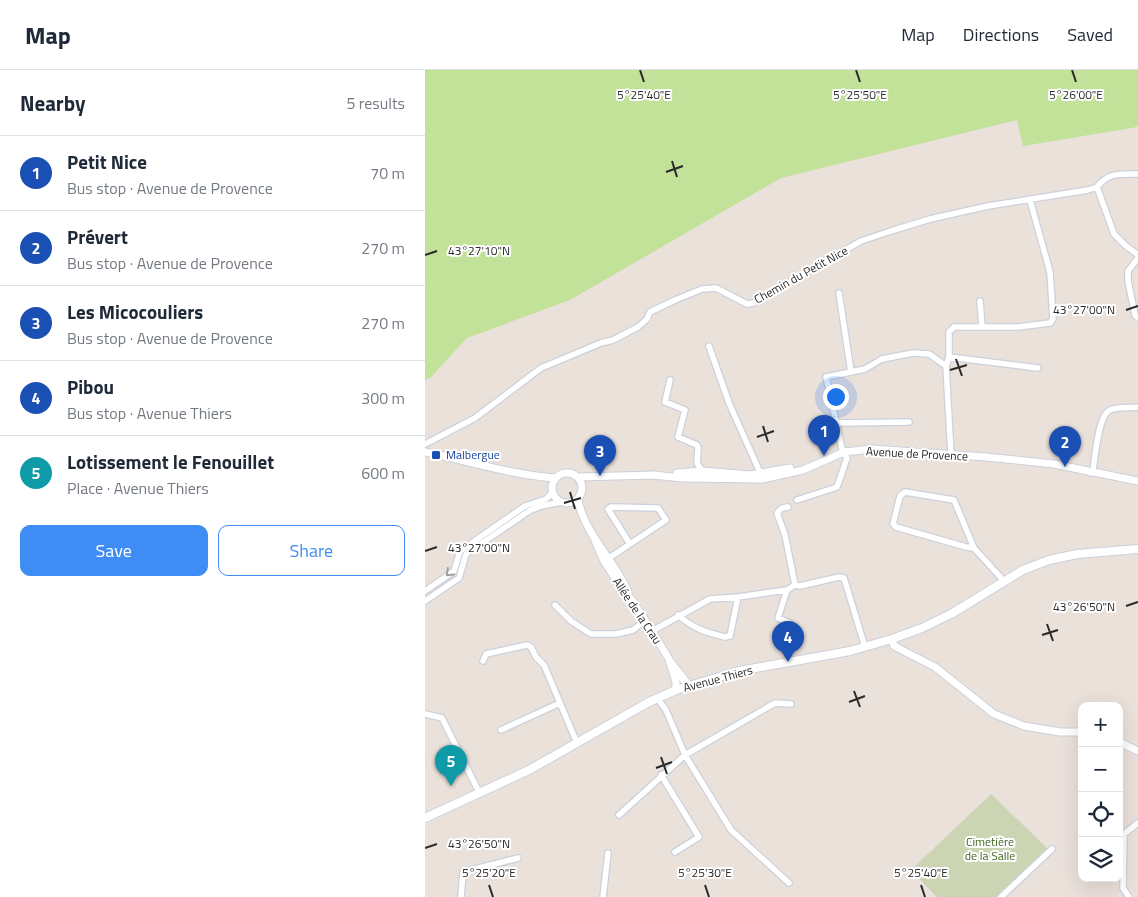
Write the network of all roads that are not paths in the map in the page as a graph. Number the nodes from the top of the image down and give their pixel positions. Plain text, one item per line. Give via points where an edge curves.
1 (1138, 174) edge
2 (1097, 187) junction
3 (1030, 200) junction
4 (1138, 256) edge
5 (839, 293) dead end
6 (981, 301) dead end
7 (1138, 318) edge
8 (982, 327) junction
9 (709, 346) dead end
10 (949, 357) junction
11 (946, 366) junction
12 (1037, 368) dead end
13 (851, 372) junction
14 (670, 380) dead end
15 (1138, 407) edge
16 (909, 422) dead end
17 (836, 423) junction
18 (425, 444) edge
19 (843, 451) junction
20 (425, 452) edge
21 (951, 453) junction
22 (1091, 473) junction
23 (702, 474) junction
24 (596, 476) junction
25 (577, 477) junction
26 (762, 477) junction
27 (544, 478) junction
28 (556, 478) junction
29 (1138, 481) edge
30 (582, 486) junction
31 (553, 489) junction
32 (578, 499) junction
33 (797, 500) dead end
34 (565, 503) junction
35 (788, 507) dead end
36 (580, 511) junction
37 (630, 544) junction
38 (975, 548) junction
39 (1138, 549) edge
40 (607, 559) junction
41 (1004, 580) junction
42 (795, 585) junction
43 (787, 590) junction
44 (425, 591) edge
45 (738, 597) junction
46 (425, 601) edge
47 (555, 605) dead end
48 (678, 615) junction
49 (645, 620) junction
50 (792, 629) dead end
51 (652, 631) junction
52 (892, 640) junction
53 (865, 647) junction
54 (483, 661) dead end
55 (670, 662) junction
56 (689, 686) junction
57 (677, 690) junction
58 (657, 698) junction
59 (560, 703) junction
60 (791, 704) dead end
61 (425, 714) edge
62 (501, 730) dead end
63 (1078, 732) edge
64 (577, 743) junction
65 (1123, 744) edge
66 (1138, 751) edge
67 (685, 755) junction
68 (661, 775) junction
69 (479, 794) junction
70 (619, 815) dead end
71 (425, 818) edge
72 (1138, 823) edge
73 (1052, 849) dead end
74 (675, 852) dead end
75 (607, 853) dead end
76 (519, 858) dead end
77 (789, 883) dead end
78 (1123, 888) junction
79 (461, 897) edge
80 (603, 897) edge
81 (1001, 897) edge
82 (1121, 897) edge
83 (1129, 897) edge

1 - 2 street via 1104,178
2 - 3 street, Chemin du Petit Nice
2 - 4 street via 1114,234
3 - 8 street via 1050,272 1053,319 1050,324
3 - 18 street, Chemin du Petit Nice via 930,219 861,241 753,303 747,304 716,288 702,289 650,312 638,327 613,340 541,368 475,418
4 - 7 street via 1128,271 1128,281
5 - 13 street
6 - 8 street
8 - 10 street via 954,327 949,332
9 - 26 street via 729,403
10 - 11 street
10 - 12 street
11 - 13 street via 929,354 913,353 883,359
11 - 21 street
13 - 17 street via 826,377
14 - 23 street via 665,402 685,410 678,436 699,448 697,464
15 - 22 street via 1110,410 1104,416
16 - 17 street
17 - 19 street
19 - 21 street, Avenue de Provence via 872,449
19 - 26 street, Avenue de Provence via 803,470
19 - 33 street via 847,458 837,487
20 - 27 street
21 - 22 street, Avenue de Provence via 1054,464
22 - 29 street, Avenue de Provence
23 - 24 street, Avenue de Provence via 682,478
23 - 26 street, Avenue de Provence via 752,480
24 - 25 street, Avenue de Provence
24 - 30 street
25 - 28 street via 564,474
25 - 30 street
27 - 28 street
27 - 31 street
28 - 31 street
30 - 32 street
31 - 34 street via 558,500
31 -> 44 street via 545,499 525,506 460,551 454,571
32 - 34 street
32 - 36 street
34 - 36 street
34 - 46 street via 529,511 466,554 459,578
35 - 42 street via 777,513
36 - 40 street, Allée de la Crau
37 - 37 street via 667,520 658,508 608,509
37 - 40 street
38 - 38 street via 953,500 905,492 900,496 893,524 896,528
38 - 41 street
39 - 41 main road, Avenue Thiers via 1077,554 1049,560
40 - 49 street, Allée de la Crau
41 - 52 main road, Avenue Thiers via 951,614
42 - 43 street
42 - 53 street via 844,578
43 - 45 street
43 - 50 street via 778,618 790,623
45 - 48 street via 710,599
45 - 48 street via 729,636 699,630
47 - 49 street via 591,634 633,630
48 - 51 street
49 - 51 street, Allée de la Crau
51 - 55 street, Allée de la Crau
52 - 53 main road, Avenue Thiers
52 - 63 street via 894,646 935,667 993,714 1024,726
53 - 56 main road, Avenue Thiers via 739,671
54 - 59 street via 486,654 527,645 531,647 544,665
55 - 56 main road
55 - 57 street, Allée de la Crau
56 - 57 main road, Avenue Thiers
57 - 58 main road, Avenue Thiers
58 - 64 main road, Avenue Thiers
58 - 67 street via 666,710
59 - 62 street
59 - 64 street
60 - 67 street via 775,703
61 - 69 street via 442,718
64 - 69 main road, Avenue Thiers
65 - 66 street
67 - 68 street
67 - 77 street via 731,830
68 - 70 street
68 - 74 street via 699,837
69 - 71 main road, Avenue Thiers
72 - 78 street via 1124,834
73 - 81 street
75 - 80 street
76 - 79 street via 463,872
78 - 82 street
78 - 83 street

